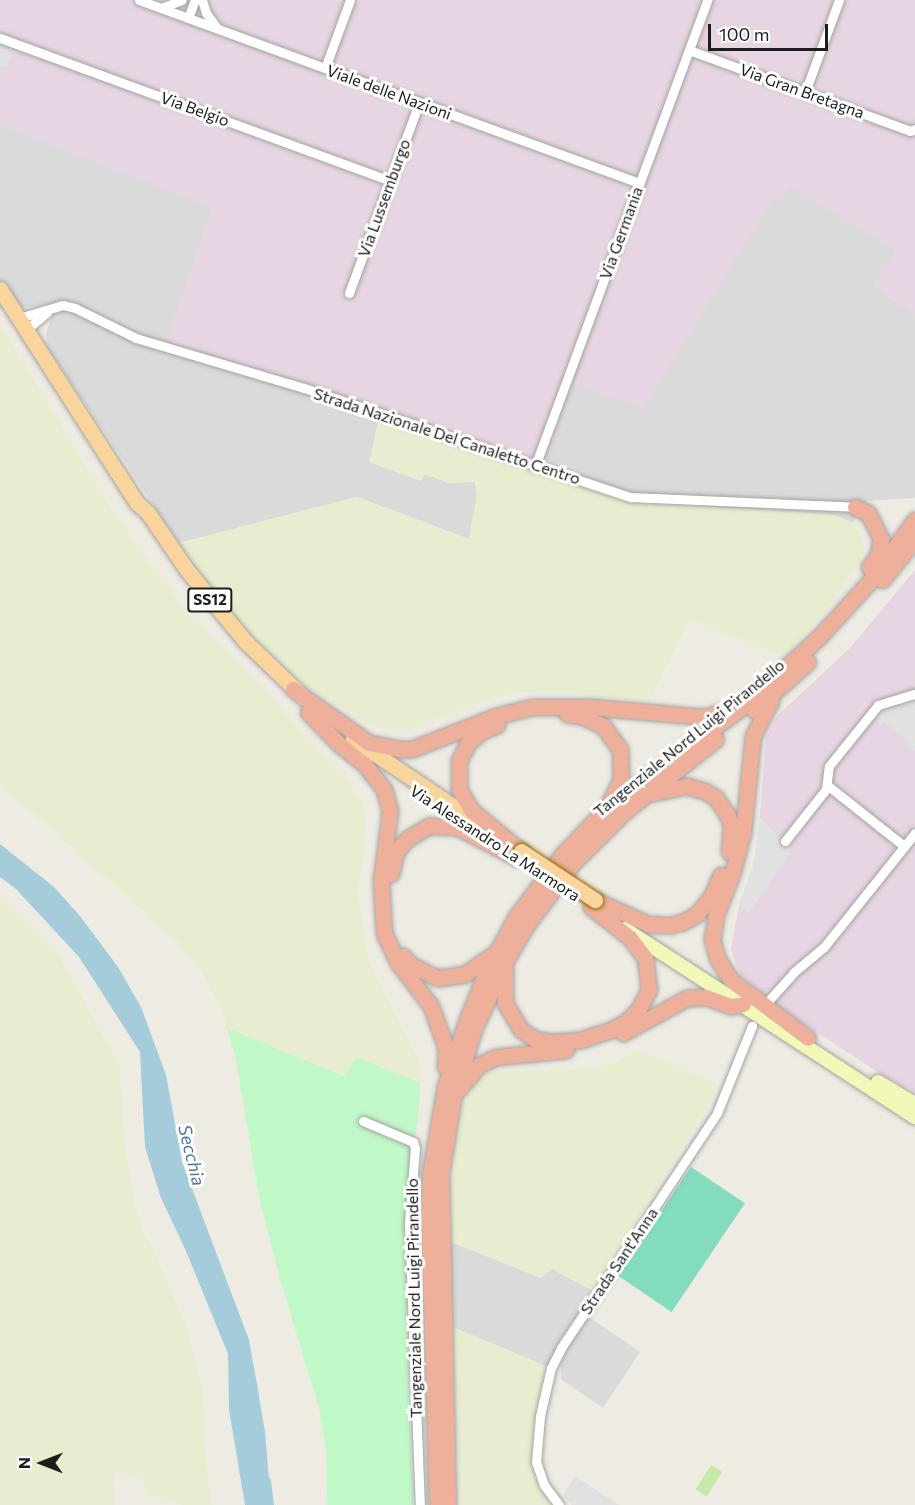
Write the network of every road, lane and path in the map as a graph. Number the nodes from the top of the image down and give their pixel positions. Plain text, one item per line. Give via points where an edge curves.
1 (139, 0) edge
2 (182, 0) edge
3 (195, 0) edge
4 (202, 0) edge
5 (350, 0) edge
6 (707, 0) edge
7 (839, 0) edge
8 (161, 8) junction
9 (188, 18) junction
10 (218, 29) junction
11 (0, 38) edge
12 (689, 50) junction
13 (325, 68) junction
14 (805, 92) junction
15 (418, 103) junction
16 (915, 129) edge
17 (390, 181) junction
18 (639, 183) junction
19 (0, 289) edge
20 (349, 293) dead end
21 (23, 323) junction
22 (535, 466) junction
23 (137, 503) junction
24 (855, 507) joint
25 (915, 520) edge
26 (915, 539) edge
27 (841, 613) junction
28 (293, 689) junction
29 (778, 690) junction
30 (915, 694) edge
31 (742, 707) junction
32 (308, 712) junction
33 (827, 785) junction
34 (639, 799) junction
35 (606, 809) junction
36 (915, 833) edge
37 (785, 841) dead end
38 (904, 846) junction
39 (519, 855) junction
40 (593, 903) junction
41 (502, 955) junction
42 (770, 999) dead end
43 (743, 1005) junction
44 (752, 1026) dead end
45 (808, 1038) junction
46 (447, 1100) junction
47 (915, 1104) edge
48 (915, 1117) edge
49 (363, 1121) dead end
50 (420, 1505) edge
51 (436, 1505) edge
52 (448, 1505) edge
53 (559, 1505) edge

1 - 8 street, Viale delle Nazioni
2 - 8 street
3 - 9 street
4 - 10 street
5 - 13 street
6 - 12 street, Via Germania
7 - 14 street
8 - 9 street, Viale delle Nazioni
9 - 10 street, Viale delle Nazioni
10 - 13 street, Viale delle Nazioni
11 - 17 street, Via Belgio
12 - 14 street, Via Gran Bretagna
12 - 18 street, Via Germania
13 - 15 street, Viale delle Nazioni
14 - 16 street, Via Gran Bretagna via 910,131
15 - 17 street, Via Lussemburgo
15 - 18 street, Viale delle Nazioni
17 - 20 street, Via Lussemburgo
18 - 22 street, Via Germania
19 - 21 main road, Via Alessandro La Marmora
21 - 22 street, Strada Nazionale Del Canaletto Centro via 63,305 75,308 136,338 304,388
21 - 23 main road, Via Alessandro La Marmora / SS12
22 - 24 street, Strada Nazionale Del Canaletto Centro via 638,498
23 - 28 main road, Via Alessandro La Marmora / SS12 via 218,609
23 - 32 main road, Via Alessandro La Marmora via 141,518 212,615 240,648
24 - 27 highway via 868,513 881,539 878,555 843,600
25 - 27 highway, Tangenziale Nord Luigi Pirandello
26 - 29 highway, Tangenziale Nord Luigi Pirandello via 873,592
27 - 31 highway, Tangenziale Nord Luigi Pirandello
28 - 31 highway via 369,743 401,749 412,749 496,716 532,707 592,707 703,717
28 - 39 main road, Via Alessandro La Marmora via 367,750
29 - 34 highway, Tangenziale Nord Luigi Pirandello
29 - 45 highway via 753,736 743,832 712,939 717,958 731,980
30 - 33 street via 878,705 829,766
31 - 35 highway, Tangenziale Nord Luigi Pirandello
32 - 39 main road, Via Alessandro La Marmora via 364,757
32 - 46 highway via 376,776 388,799 390,811 381,881 384,933 398,963 431,1006 446,1057
33 - 37 street
33 - 38 street
34 - 40 highway via 659,790 687,786 716,798 731,825 732,844 724,870 711,897 697,914 683,922 648,924
34 - 41 highway, Tangenziale Nord Luigi Pirandello via 573,862
35 - 39 highway via 621,778 623,764 612,736 594,720 552,714 509,720 482,731 468,743 459,761 459,789 471,810
35 - 41 highway, Tangenziale Nord Luigi Pirandello via 533,892
36 - 38 street
38 - 42 street via 824,947
39 - 40 main road, Via Alessandro La Marmora, bridge
39 - 41 highway via 457,827 429,826 406,839 396,852 391,871 394,938 411,965 438,978 452,977
40 - 41 highway via 639,947 648,967 649,990 627,1021 580,1040 551,1042 535,1038 521,1030 505,1003
40 - 43 main road, Via Alessandro La Marmora
40 - 45 main road, Via Alessandro La Marmora
41 - 46 highway, Tangenziale Nord Luigi Pirandello via 465,1025
43 - 46 highway via 731,1006 706,997 687,998 599,1043 563,1051 496,1057 479,1065
43 - 48 main road, Via Alessandro La Marmora
44 - 53 street, Strada Sant'Anna via 717,1113 551,1368 540,1416 536,1461 544,1485
45 - 47 main road, Via Alessandro La Marmora
46 - 51 highway, Tangenziale Nord Luigi Pirandello via 433,1149 429,1210
46 - 52 highway, Tangenziale Nord Luigi Pirandello via 440,1212
49 - 50 street via 413,1142 415,1148 409,1222

